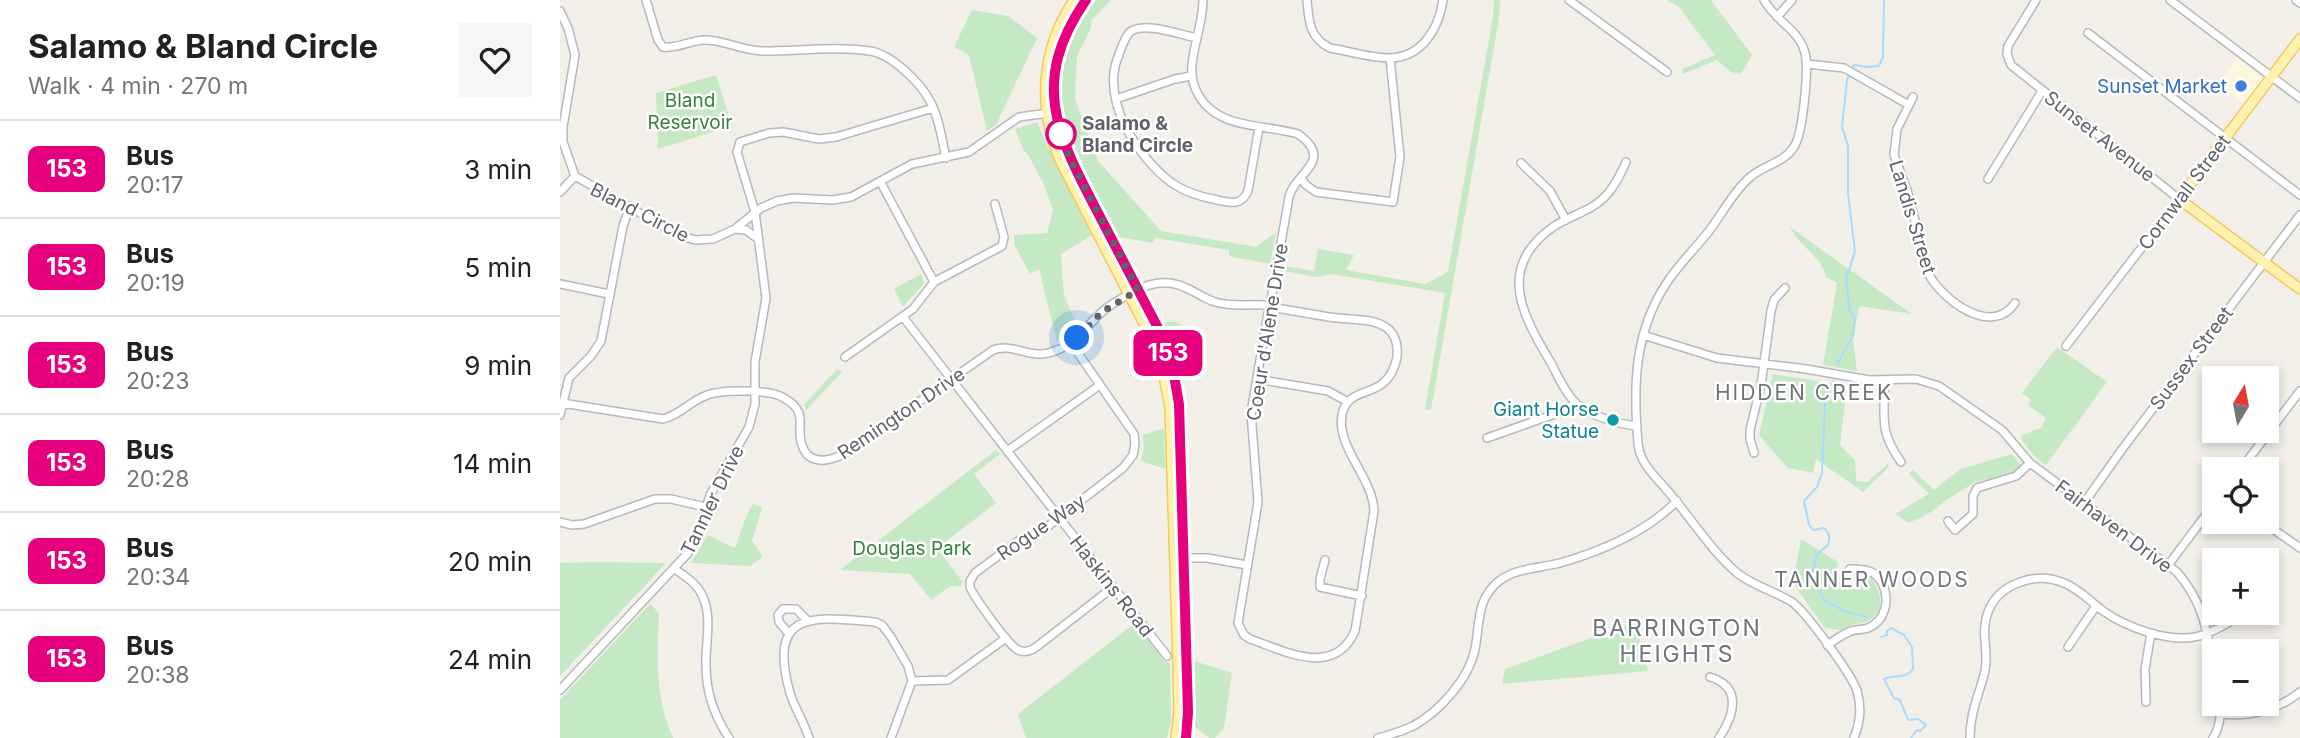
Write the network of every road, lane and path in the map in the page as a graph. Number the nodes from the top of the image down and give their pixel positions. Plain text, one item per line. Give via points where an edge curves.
1 (646, 0) edge
2 (1074, 0) edge
3 (1086, 0) edge
4 (1203, 0) edge
5 (1307, 0) edge
6 (1443, 0) edge
7 (1569, 0) edge
8 (1764, 0) edge
9 (1792, 0) edge
10 (2036, 0) edge
11 (2170, 0) edge
12 (2296, 0) edge
13 (2300, 3) edge
14 (560, 11) edge
15 (1777, 17) junction
16 (2088, 33) dead end
17 (1197, 38) junction
18 (2300, 39) edge
19 (1390, 58) junction
20 (1807, 64) junction
21 (1667, 72) dead end
22 (1191, 76) junction
23 (2271, 76) junction
24 (560, 87) edge
25 (569, 88) junction
26 (2042, 91) junction
27 (1913, 97) dead end
28 (2300, 98) edge
29 (1116, 99) junction
30 (1909, 105) junction
31 (933, 108) junction
32 (1051, 112) junction
33 (1259, 127) junction
34 (2225, 137) junction
35 (562, 142) edge
36 (946, 158) junction
37 (1626, 162) dead end
38 (1521, 163) dead end
39 (575, 176) junction
40 (1301, 178) junction
41 (1987, 179) dead end
42 (880, 181) junction
43 (560, 192) edge
44 (2300, 195) edge
45 (2179, 199) junction
46 (995, 204) dead end
47 (630, 206) junction
48 (755, 212) junction
49 (2300, 215) edge
50 (1566, 220) junction
51 (734, 229) junction
52 (758, 239) junction
53 (2264, 261) junction
54 (934, 282) junction
55 (560, 285) edge
56 (1785, 288) dead end
57 (2300, 289) edge
58 (1134, 293) junction
59 (609, 294) junction
60 (2015, 303) dead end
61 (1269, 306) junction
62 (903, 317) junction
63 (1643, 335) junction
64 (1071, 343) junction
65 (2066, 345) dead end
66 (845, 357) dead end
67 (1765, 364) junction
68 (951, 379) junction
69 (1257, 379) junction
70 (1884, 380) junction
71 (1100, 385) junction
72 (2300, 391) edge
73 (756, 393) junction
74 (1348, 402) junction
75 (562, 403) junction
76 (1576, 403) junction
77 (560, 415) edge
78 (1637, 426) junction
79 (1487, 438) dead end
80 (1007, 451) junction
81 (1754, 453) dead end
82 (2250, 457) edge
83 (1901, 461) dead end
84 (2029, 463) junction
85 (1676, 501) junction
86 (2084, 503) junction
87 (706, 507) junction
88 (1059, 518) junction
89 (2202, 520) edge
90 (1948, 521) dead end
91 (560, 522) edge
92 (2279, 533) edge
93 (2300, 548) edge
94 (1179, 558) junction
95 (1325, 560) dead end
96 (1247, 565) junction
97 (2169, 565) junction
98 (675, 569) junction
99 (1850, 569) dead end
100 (1112, 588) junction
101 (1362, 596) junction
102 (2096, 606) junction
103 (807, 620) junction
104 (2224, 625) edge
105 (2151, 633) junction
106 (2208, 633) junction
107 (789, 634) junction
108 (1006, 638) junction
109 (2209, 639) edge
110 (1827, 645) junction
111 (2068, 647) dead end
112 (1167, 656) dead end
113 (1710, 677) dead end
114 (912, 681) junction
115 (560, 691) edge
116 (2299, 695) edge
117 (2146, 702) dead end
118 (2279, 705) edge
119 (2221, 716) edge
120 (1388, 737) edge
121 (729, 738) edge
122 (809, 738) edge
123 (891, 738) edge
124 (1181, 738) edge
125 (1378, 738) edge
126 (1719, 738) edge
127 (1854, 738) edge
128 (1970, 738) edge
129 (2213, 738) edge

1 - 31 street via 663,47 701,40 758,51 870,51 900,65
2 - 32 main road via 1049,56 1045,84
3 - 32 main road via 1060,52
4 - 17 street
5 - 19 street via 1310,27 1322,44
6 - 19 street via 1440,20 1429,38 1412,52
7 - 21 street
8 - 15 street
9 - 15 street
10 - 26 street, Sunset Avenue via 2007,54 2016,70
11 - 23 street
12 - 13 street
14 - 25 street, Bland Circle via 575,55
15 - 20 street via 1798,36
16 - 34 street
17 - 22 street
17 - 29 street via 1142,27 1131,31 1113,70
18 - 23 main road, Cornwall Street
19 - 40 street via 1400,157 1393,202 1316,192
20 - 30 street via 1844,68
20 - 63 street via 1801,130 1794,147 1778,163 1744,182 1667,283
22 - 29 street
22 - 33 street, Coeur d'Alene Drive via 1202,100 1215,113
23 - 28 street
23 - 34 main road, Cornwall Street
24 - 25 street
25 - 35 street, Bland Circle
26 - 41 street
26 - 45 street, Sunset Avenue
27 - 30 street, Landis Street
29 - 33 street via 1132,138 1158,170 1184,190 1235,204 1246,195
30 - 60 street, Landis Street via 1895,137 1894,155 1928,275 1944,295 1979,315 2002,316
31 - 36 street
31 - 48 street, Tannler Drive via 836,137 769,133 740,142 737,152
32 - 36 street, Bland Circle via 1015,119 978,147
32 - 58 main road via 1051,136 1061,162
33 - 40 street, Coeur d'Alene Drive via 1298,134 1308,141 1312,163
34 - 44 street
34 - 45 main road, Cornwall Street
35 - 39 street, Bland Circle
36 - 42 street, Bland Circle via 912,164
37 - 50 street via 1611,193
38 - 50 street via 1550,191
39 - 43 street
39 - 47 street, Bland Circle
40 - 61 street, Coeur d'Alene Drive via 1290,190
42 - 48 street, Bland Circle via 845,198 790,198
42 - 54 street
45 - 53 main road, Sunset Avenue
45 - 65 street, Cornwall Street
46 - 54 street via 1002,246
47 - 51 street, Bland Circle via 695,240 713,239
47 - 59 street
48 - 51 street, Bland Circle
48 - 52 street, Tannler Drive
49 - 53 street, Sussex Street
50 - 76 street via 1529,251 1519,295 1528,324
51 - 52 street via 749,231
52 - 73 street, Tannler Drive via 766,302 755,362
53 - 57 main road, Sunset Avenue
53 - 86 street, Sussex Street
54 - 62 street
55 - 59 street
56 - 67 street via 1771,311
58 - 61 street, Remington Drive via 1167,282 1222,304
58 - 64 street, Remington Drive via 1102,312
58 - 94 main road via 1168,353 1178,391
59 - 75 street via 601,341 569,378
61 - 69 street, Coeur d'Alene Drive
61 - 74 street, Remington Drive via 1370,321 1391,331 1398,346 1393,372 1381,385
62 - 66 street
62 - 68 street, Haskins Road
63 - 67 street, Fairhaven Drive via 1703,354
63 - 78 street via 1637,364
64 - 68 street, Remington Drive via 1037,355 999,348
64 - 71 street, Rogue Way
67 - 70 street, Fairhaven Drive
67 - 81 street via 1750,430
68 - 73 street, Remington Drive via 829,461 813,458 803,449 801,420 794,405 778,394
68 - 80 street, Haskins Road
69 - 74 street via 1328,391
69 - 96 street, Coeur d'Alene Drive via 1251,427 1258,502
70 - 83 street via 1884,433
70 - 84 street, Fairhaven Drive via 1916,379 1943,388 2002,430
71 - 80 street
71 - 88 street, Rogue Way via 1134,434 1133,455
72 - 82 street
73 - 75 street, Remington Drive via 706,395 663,419
73 - 87 street, Tannler Drive via 749,427
74 - 101 street, Coeur d'Alene Drive via 1342,412 1342,430 1374,508
75 - 77 street
76 - 78 street
76 - 79 street
78 - 85 street via 1643,460
80 - 88 street, Haskins Road
84 - 86 street, Fairhaven Drive
84 - 90 street via 2016,476 1977,488 1973,514 1961,527 1955,530
85 - 110 street via 1734,570 1793,603
85 - 120 street via 1648,524 1596,550 1500,581 1481,605 1475,649 1466,673 1430,714
86 - 97 street, Fairhaven Drive
87 - 91 street via 656,499 584,524
87 - 98 street, Tannler Drive via 697,537
88 - 100 street, Haskins Road
88 - 108 street, Rogue Way via 972,577 971,591
89 - 97 street
92 - 93 street
94 - 96 street
94 - 124 main road via 1188,712
95 - 101 street via 1320,587
96 - 101 street, Coeur d'Alene Drive via 1238,617 1244,635 1306,657 1328,657 1346,644
97 - 106 street, Fairhaven Drive via 2189,587
98 - 115 street, Tannler Drive
98 - 121 street via 704,597 708,688
99 - 110 street via 1875,573 1886,593 1885,609 1871,626
100 - 108 street via 1030,651 1018,650
100 - 112 street, Haskins Road
102 - 105 street
102 - 111 street
102 - 128 street via 2067,583 2043,578 2019,582 2004,591 1985,621 1985,670 1972,712
103 - 107 street
103 - 107 street via 796,608 783,609 779,622
103 - 114 street via 882,625 908,666
104 - 106 street
105 - 106 street via 2182,638
105 - 117 street
106 - 109 street, Fairhaven Drive
107 - 122 street via 787,677
108 - 114 street via 948,680
110 - 127 street via 1857,691 1860,714
113 - 126 street via 1724,683 1732,702 1729,724
114 - 123 street
116 - 118 street
119 - 129 street
120 - 125 street

